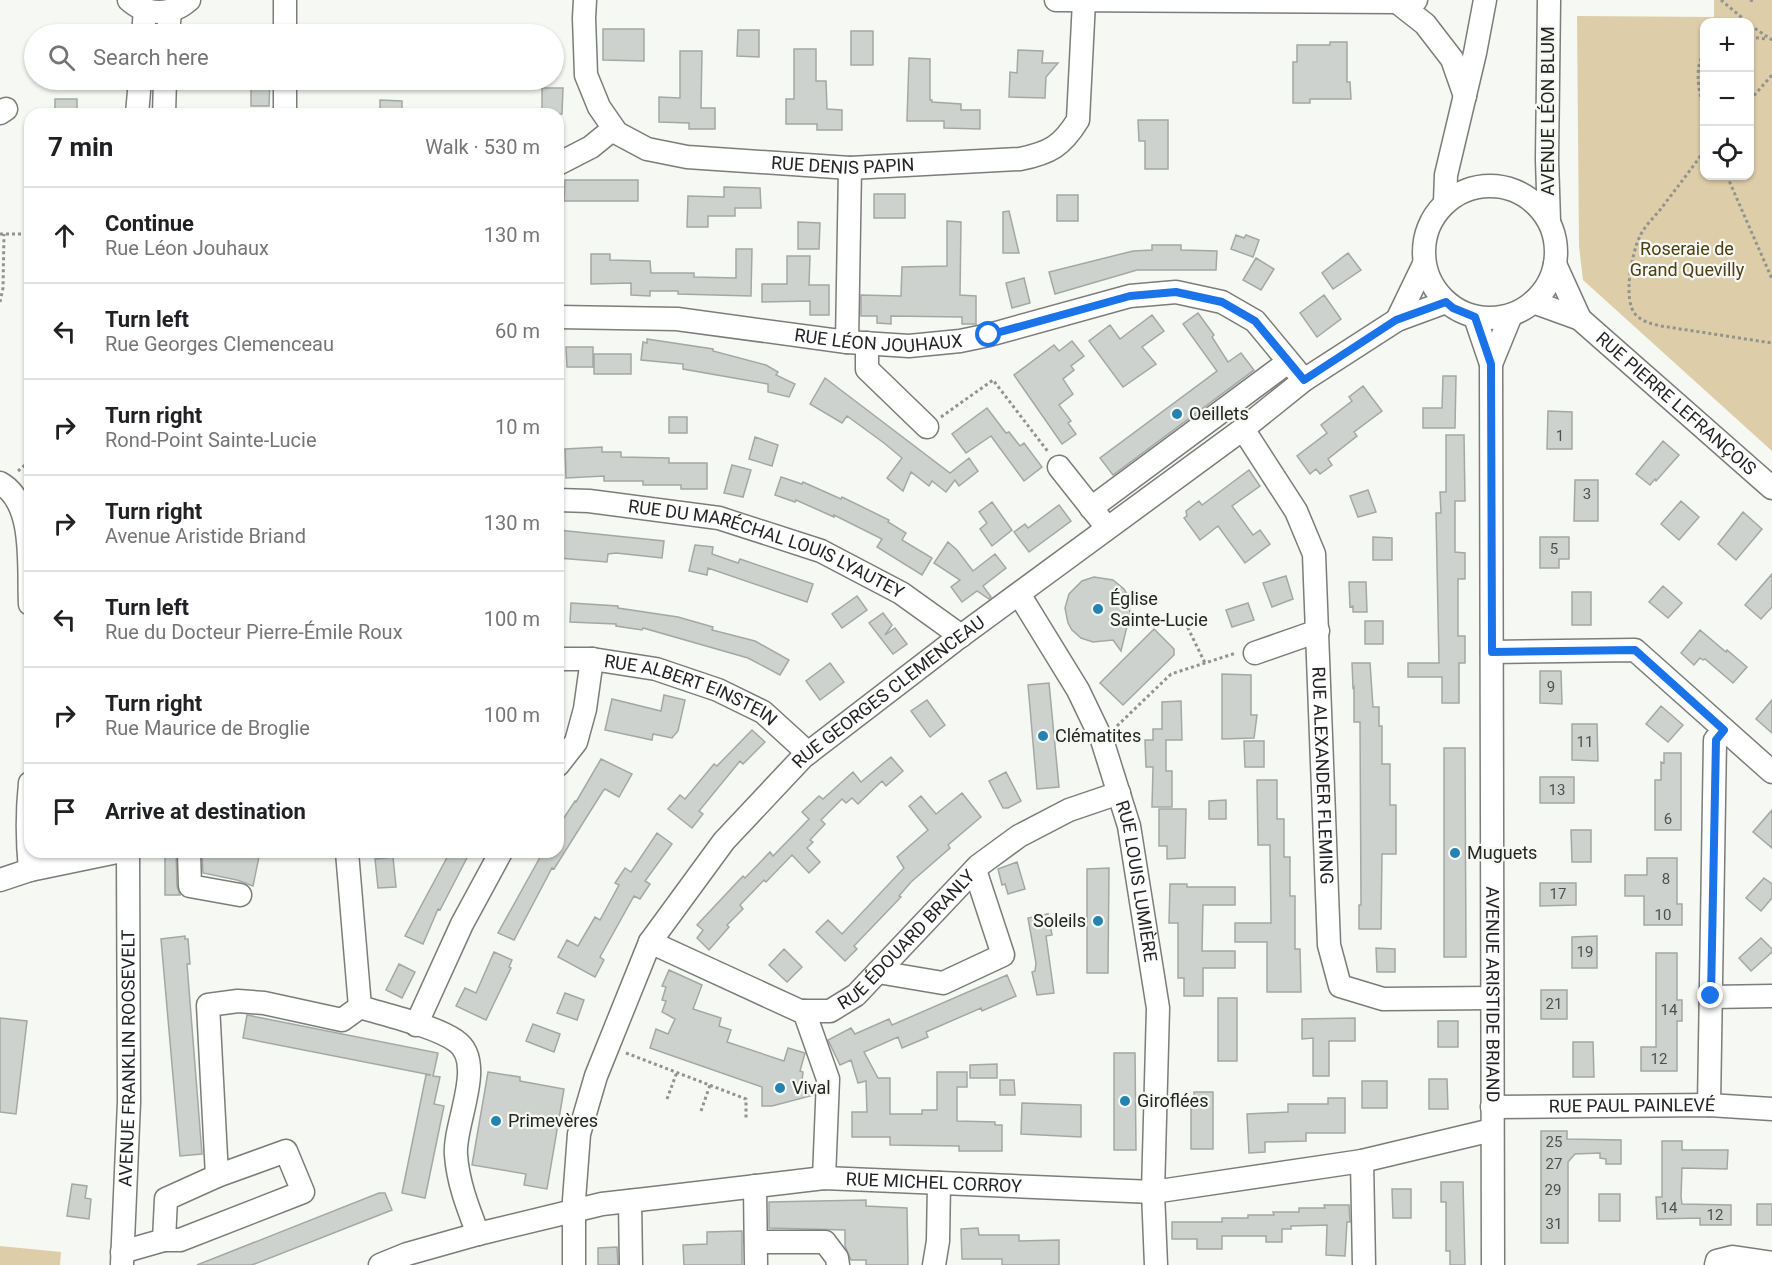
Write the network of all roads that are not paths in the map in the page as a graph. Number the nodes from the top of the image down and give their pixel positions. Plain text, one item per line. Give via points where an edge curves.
1 (285, 0) edge
2 (585, 0) edge
3 (1056, 0) edge
4 (1485, 0) edge
5 (1549, 0) edge
6 (1084, 1) edge
7 (1404, 1) edge
8 (137, 5) edge
9 (180, 6) edge
10 (141, 24) edge
11 (172, 24) edge
12 (285, 24) edge
13 (139, 90) edge
14 (165, 90) edge
15 (285, 90) edge
16 (1465, 96) junction
17 (138, 108) edge
18 (164, 108) edge
19 (285, 108) edge
20 (613, 129) junction
21 (564, 161) edge
22 (850, 168) junction
23 (1445, 202) junction
24 (1549, 221) junction
25 (1424, 264) junction
26 (1555, 264) junction
27 (1446, 302) junction
28 (1533, 302) junction
29 (1512, 315) junction
30 (564, 317) edge
31 (1475, 317) junction
32 (1580, 319) junction
33 (1396, 320) junction
34 (857, 343) junction
35 (1288, 362) junction
36 (1491, 364) junction
37 (1304, 380) junction
38 (927, 427) road end
39 (1243, 429) junction
40 (1059, 467) road end
41 (0, 483) edge
42 (1772, 488) edge
43 (564, 500) edge
44 (1091, 508) junction
45 (24, 516) edge
46 (1107, 529) junction
47 (1018, 594) junction
48 (1318, 632) junction
49 (961, 636) junction
50 (1492, 652) junction
51 (1256, 653) road end
52 (564, 659) edge
53 (592, 659) junction
54 (1724, 730) junction
55 (808, 753) junction
56 (564, 757) edge
57 (1772, 772) edge
58 (1119, 793) junction
59 (29, 858) edge
60 (88, 858) edge
61 (128, 858) edge
62 (189, 858) edge
63 (348, 858) edge
64 (498, 858) edge
65 (30, 870) junction
66 (975, 870) junction
67 (0, 880) edge
68 (240, 895) dead end
69 (651, 942) junction
70 (878, 972) junction
71 (1711, 996) junction
72 (1772, 996) edge
73 (1492, 999) junction
74 (360, 1007) junction
75 (804, 1011) junction
76 (416, 1025) junction
77 (1709, 1105) junction
78 (1492, 1107) junction
79 (1772, 1109) edge
80 (1492, 1130) junction
81 (1362, 1161) junction
82 (217, 1176) junction
83 (824, 1178) junction
84 (939, 1183) junction
85 (755, 1186) junction
86 (1153, 1192) junction
87 (630, 1201) junction
88 (575, 1211) junction
89 (478, 1234) junction
90 (164, 1240) junction
91 (756, 1242) junction
92 (122, 1258) edge
93 (1717, 1263) edge
94 (1772, 1263) edge
95 (380, 1265) edge
96 (574, 1265) edge
97 (631, 1265) edge
98 (756, 1265) edge
99 (838, 1265) edge
100 (934, 1265) edge
101 (1156, 1265) edge
102 (1364, 1265) edge
103 (1492, 1265) edge

1 - 12 street
2 - 20 street, RUE DENIS PAPIN via 586,75
3 - 6 street
4 - 16 street
5 - 24 street, AVENUE LÉON BLUM
6 - 7 street
6 - 22 street, RUE DENIS PAPIN via 1078,120 1057,147 1020,159
7 - 16 street via 1452,59
8 - 9 street via 158,13
8 - 10 street
9 - 11 street
13 - 17 street
14 - 18 street
15 - 19 street
16 - 23 street via 1446,174
20 - 21 street via 591,147
20 - 22 street, RUE DENIS PAPIN via 647,149 687,157
22 - 34 street
23 - 24 street via 1462,191 1502,186 1521,193
23 - 25 street via 1427,230
24 - 26 street via 1556,242
25 - 27 street via 1429,280
25 - 33 street
26 - 28 street via 1548,285
26 - 32 street, RUE PIERRE LEFRANÇOIS
27 - 31 street
27 - 33 street, RUE GEORGES CLEMENCEAU
28 - 29 street
28 - 32 street, RUE PIERRE LEFRANÇOIS
29 - 31 street
29 - 36 street, AVENUE ARISTIDE BRIAND
30 - 34 street, RUE LÉON JOUHAUX via 677,319
31 - 36 street, AVENUE ARISTIDE BRIAND
32 - 42 street, RUE PIERRE LEFRANÇOIS
33 - 37 street, RUE GEORGES CLEMENCEAU
34 - 35 street, RUE LÉON JOUHAUX via 909,346 960,341 1130,296 1176,292 1222,302 1255,321
34 - 38 street via 867,369
35 - 37 street, RUE LÉON JOUHAUX
35 - 44 street
36 - 50 street, AVENUE ARISTIDE BRIAND
37 - 39 street, RUE GEORGES CLEMENCEAU
39 - 46 street, RUE GEORGES CLEMENCEAU
39 - 48 street, RUE ALEXANDER FLEMING via 1296,511 1314,554
40 - 44 street
41 - 45 street via 18,502
43 - 49 street, RUE DU MARÉCHAL LOUIS LYAUTEY via 719,518 821,552 901,593
44 - 46 street
46 - 47 street, RUE GEORGES CLEMENCEAU
47 - 49 street, RUE GEORGES CLEMENCEAU
47 - 58 street, RUE LOUIS LUMIÈRE via 1078,690 1102,740
48 - 51 street
48 - 73 street, RUE ALEXANDER FLEMING via 1329,945 1340,986 1383,999
49 - 55 street, RUE GEORGES CLEMENCEAU
50 - 54 street via 1635,650
50 - 73 street, AVENUE ARISTIDE BRIAND
52 - 53 street, RUE ALBERT EINSTEIN
53 - 55 street, RUE ALBERT EINSTEIN via 656,669 718,690 763,712
53 - 56 street via 576,742
54 - 57 street
54 - 71 street via 1716,740
55 - 69 street, RUE GEORGES CLEMENCEAU via 724,841
58 - 66 street, RUE ÉDOUARD BRANLY via 1068,810 1019,836
58 - 86 street, RUE LOUIS LUMIÈRE via 1129,826 1158,1008
59 - 65 street
60 - 65 street
61 - 92 street, AVENUE FRANKLIN ROOSEVELT via 129,1102
62 - 68 street via 190,886
63 - 74 street
64 - 76 street via 462,924
65 - 67 street
66 - 70 street, RUE ÉDOUARD BRANLY
66 - 70 street via 1003,955 943,983
69 - 75 street, RUE ÉDOUARD BRANLY
69 - 88 street, RUE GEORGES CLEMENCEAU via 596,1076 579,1134
70 - 75 street, RUE ÉDOUARD BRANLY via 856,995 830,1011
71 - 72 street
71 - 77 street
73 - 78 street, AVENUE ARISTIDE BRIAND
74 - 76 street
74 - 82 street via 342,1020 264,1003 208,1005
75 - 83 street via 828,1079
76 - 89 street via 458,1042 469,1060 455,1151 458,1177
77 - 78 street, RUE PAUL PAINLEVÉ
77 - 79 street, RUE PAUL PAINLEVÉ
78 - 80 street, AVENUE ARISTIDE BRIAND
80 - 81 street, RUE MICHEL CORROY
80 - 103 street, AVENUE ARISTIDE BRIAND
81 - 86 street, RUE MICHEL CORROY
81 - 102 street
82 - 90 street via 166,1199
82 - 90 street via 286,1151 303,1192 180,1240
83 - 84 street, RUE MICHEL CORROY
83 - 85 street, RUE MICHEL CORROY
84 - 86 street, RUE MICHEL CORROY
84 - 100 street
85 - 87 street, RUE MICHEL CORROY
85 - 91 street
86 - 101 street, RUE LOUIS LUMIÈRE
87 - 88 street, RUE MICHEL CORROY
87 - 97 street
88 - 89 street, RUE MICHEL CORROY
88 - 96 street, RUE GEORGES CLEMENCEAU
89 - 95 street, RUE MICHEL CORROY
90 - 92 street
91 - 98 street
91 - 99 street via 825,1242
93 - 94 street via 1733,1257

